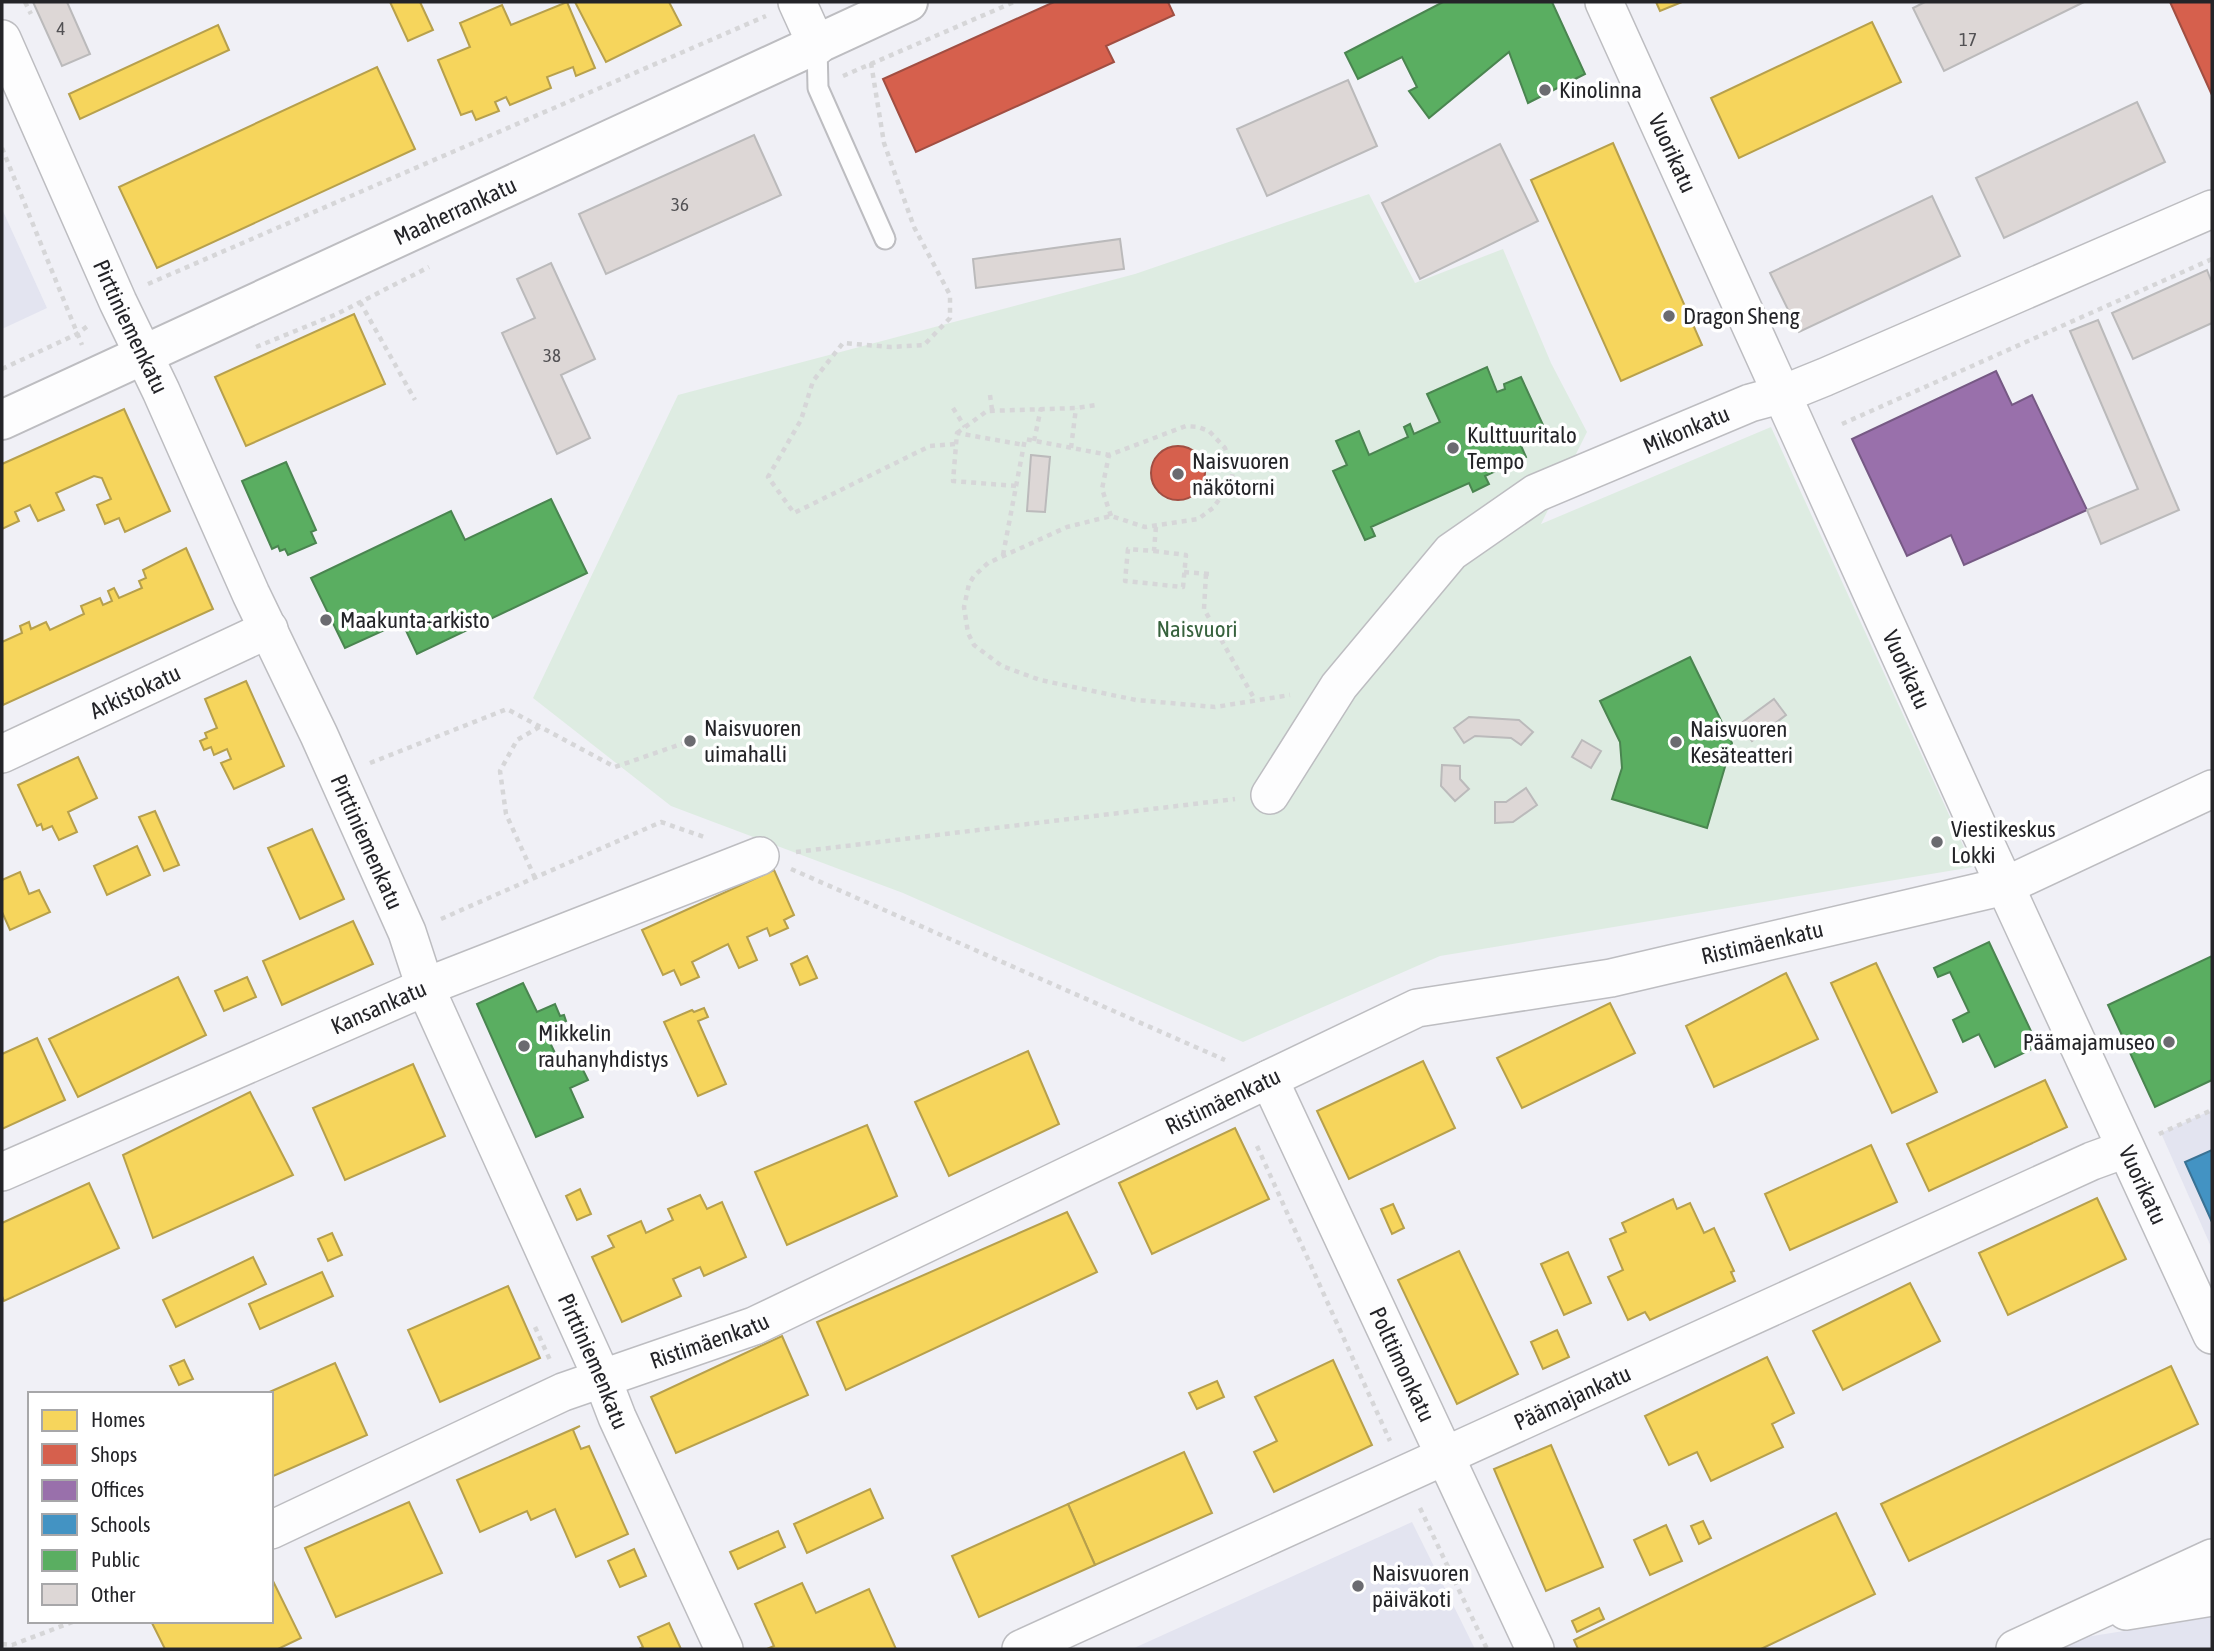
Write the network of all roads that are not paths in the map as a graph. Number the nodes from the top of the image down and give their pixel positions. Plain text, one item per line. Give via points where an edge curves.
1 (797, 2) edge
2 (908, 2) edge
3 (1604, 2) edge
4 (2, 39) edge
5 (817, 46) junction
6 (2212, 209) edge
7 (885, 239) dead end
8 (143, 355) junction
9 (1783, 394) junction
10 (2, 420) edge
11 (269, 629) junction
12 (2, 754) edge
13 (2212, 789) edge
14 (1270, 795) road end
15 (760, 856) road end
16 (2005, 886) junction
17 (425, 987) junction
18 (1269, 1079) junction
19 (2125, 1149) junction
20 (2, 1172) edge
21 (2212, 1335) edge
22 (602, 1378) junction
23 (1445, 1457) junction
24 (273, 1529) edge
25 (2212, 1558) edge
26 (2212, 1597) edge
27 (2083, 1618) junction
28 (724, 1649) edge
29 (1021, 1649) edge
30 (1535, 1649) edge
31 (2015, 1649) edge

1 - 5 street
2 - 5 main road, Maaherrankatu
3 - 9 street, Vuorikatu
4 - 8 street, Pirttiniemenkatu
5 - 7 lane via 818,88
5 - 8 main road, Maaherrankatu
6 - 9 street, Mikonkatu
8 - 10 main road, Maaherrankatu
8 - 11 street, Pirttiniemenkatu
9 - 14 street, Mikonkatu via 1750,403 1536,493 1451,552 1339,686
9 - 16 street, Vuorikatu
11 - 12 street, Arkistokatu
11 - 17 street, Pirttiniemenkatu via 407,932
13 - 16 street, Ristimäenkatu
15 - 17 street, Kansankatu
16 - 18 street, Ristimäenkatu via 1611,978 1417,1008
16 - 19 street, Vuorikatu
17 - 20 street, Kansankatu
17 - 22 street, Pirttiniemenkatu
18 - 22 street, Ristimäenkatu via 754,1326
18 - 23 street, Polttimonkatu
19 - 21 street, Vuorikatu
19 - 23 street, Päämajankatu
22 - 24 street, Ristimäenkatu via 563,1392
22 - 28 street, Pirttiniemenkatu
23 - 29 street, Päämajankatu
23 - 30 street, Polttimonkatu
25 - 27 street
26 - 27 street
27 - 31 street

